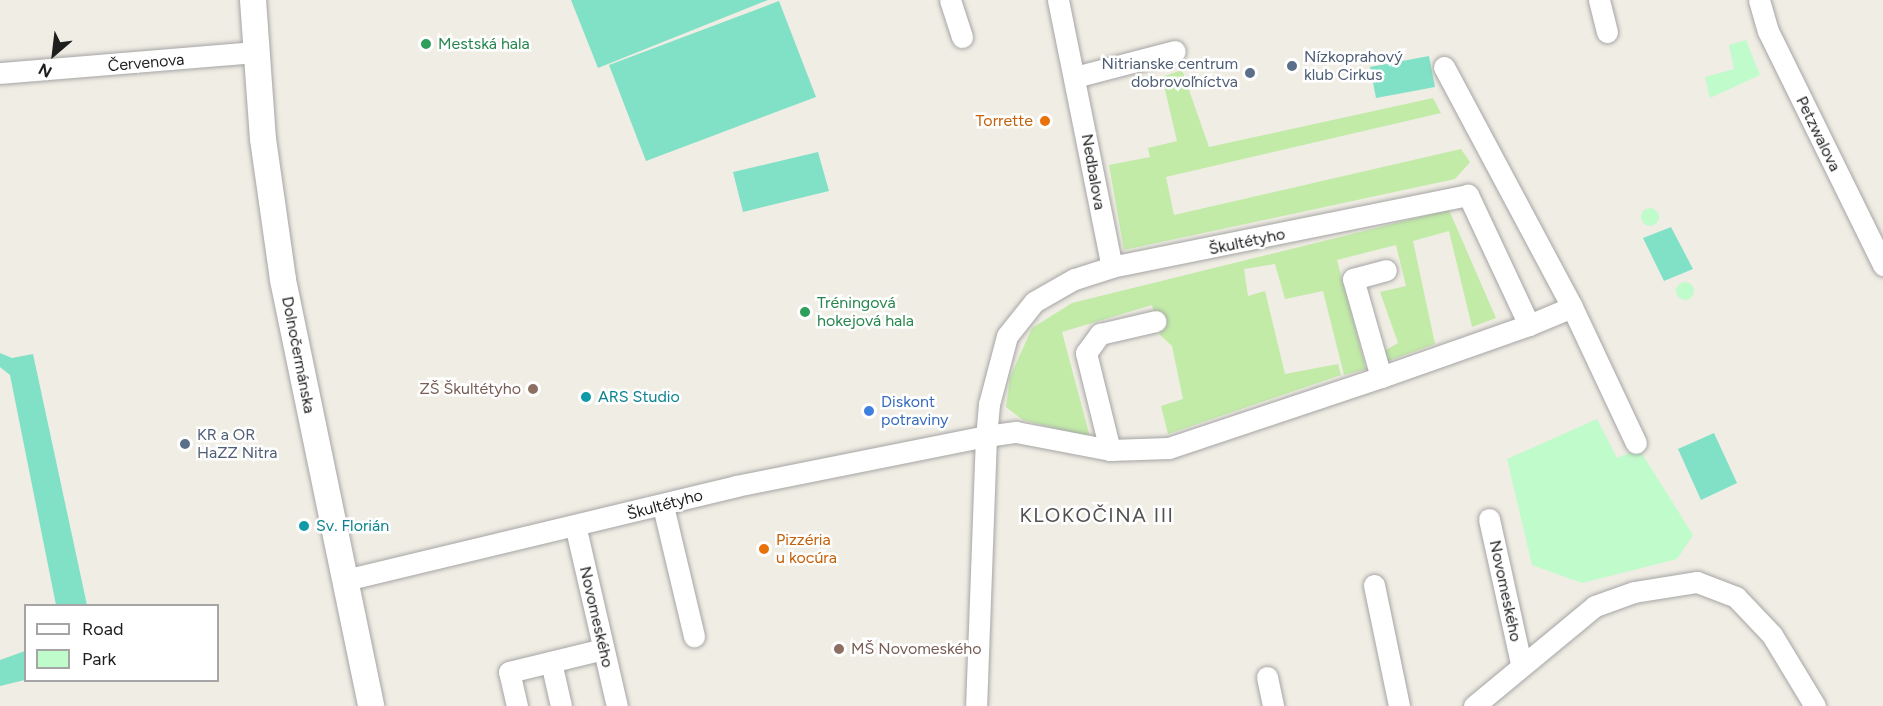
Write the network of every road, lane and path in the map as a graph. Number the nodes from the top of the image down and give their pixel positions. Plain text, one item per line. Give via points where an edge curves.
1 (254, 0) edge
2 (950, 0) edge
3 (1058, 0) edge
4 (1599, 0) edge
5 (1760, 0) edge
6 (1607, 32) dead end
7 (962, 37) dead end
8 (1175, 51) dead end
9 (256, 52) junction
10 (1444, 67) dead end
11 (0, 73) edge
12 (1075, 77) junction
13 (1883, 265) edge
14 (1112, 267) junction
15 (1386, 270) dead end
16 (1572, 307) junction
17 (1156, 321) dead end
18 (1529, 325) junction
19 (1381, 377) junction
20 (986, 436) junction
21 (1636, 443) dead end
22 (1110, 450) junction
23 (663, 506) junction
24 (1489, 519) dead end
25 (576, 529) junction
26 (345, 580) junction
27 (1374, 585) dead end
28 (694, 636) dead end
29 (603, 649) junction
30 (551, 662) junction
31 (1521, 663) junction
32 (1267, 676) dead end
33 (371, 706) edge
34 (517, 706) edge
35 (561, 706) edge
36 (617, 706) edge
37 (976, 706) edge
38 (1273, 706) edge
39 (1399, 706) edge
40 (1474, 706) edge
41 (1815, 706) edge

1 - 9 street, Dolnočermánska
2 - 7 street
3 - 12 street, Nedbalova
4 - 6 street
5 - 13 street, Petzwalova via 1768,31
8 - 12 street
9 - 11 street, Červenova
9 - 26 street, Dolnočermánska via 283,280
10 - 16 street
12 - 14 street, Nedbalova
14 - 18 street, Škultétyho via 1468,195
14 - 20 street, Škultétyho via 1051,290 1020,317 997,364
15 - 19 street via 1353,279
16 - 18 street, Škultétyho
16 - 21 street
17 - 22 street via 1100,334 1086,353
18 - 19 street, Škultétyho
19 - 22 street, Škultétyho via 1169,448
20 - 22 street, Škultétyho via 1016,432
20 - 23 street, Škultétyho
20 - 37 street, Škultétyho
23 - 25 street, Škultétyho
23 - 28 street
24 - 31 street, Novomeského
25 - 26 street, Škultétyho
25 - 29 street, Novomeského
26 - 33 street, Dolnočermánska
27 - 39 street
29 - 30 street
29 - 36 street, Novomeského
30 - 34 street via 508,672
30 - 35 street
31 - 40 street, Novomeského
31 - 41 street, Novomeského via 1595,606 1634,592 1697,582 1736,597 1772,635
32 - 38 street

